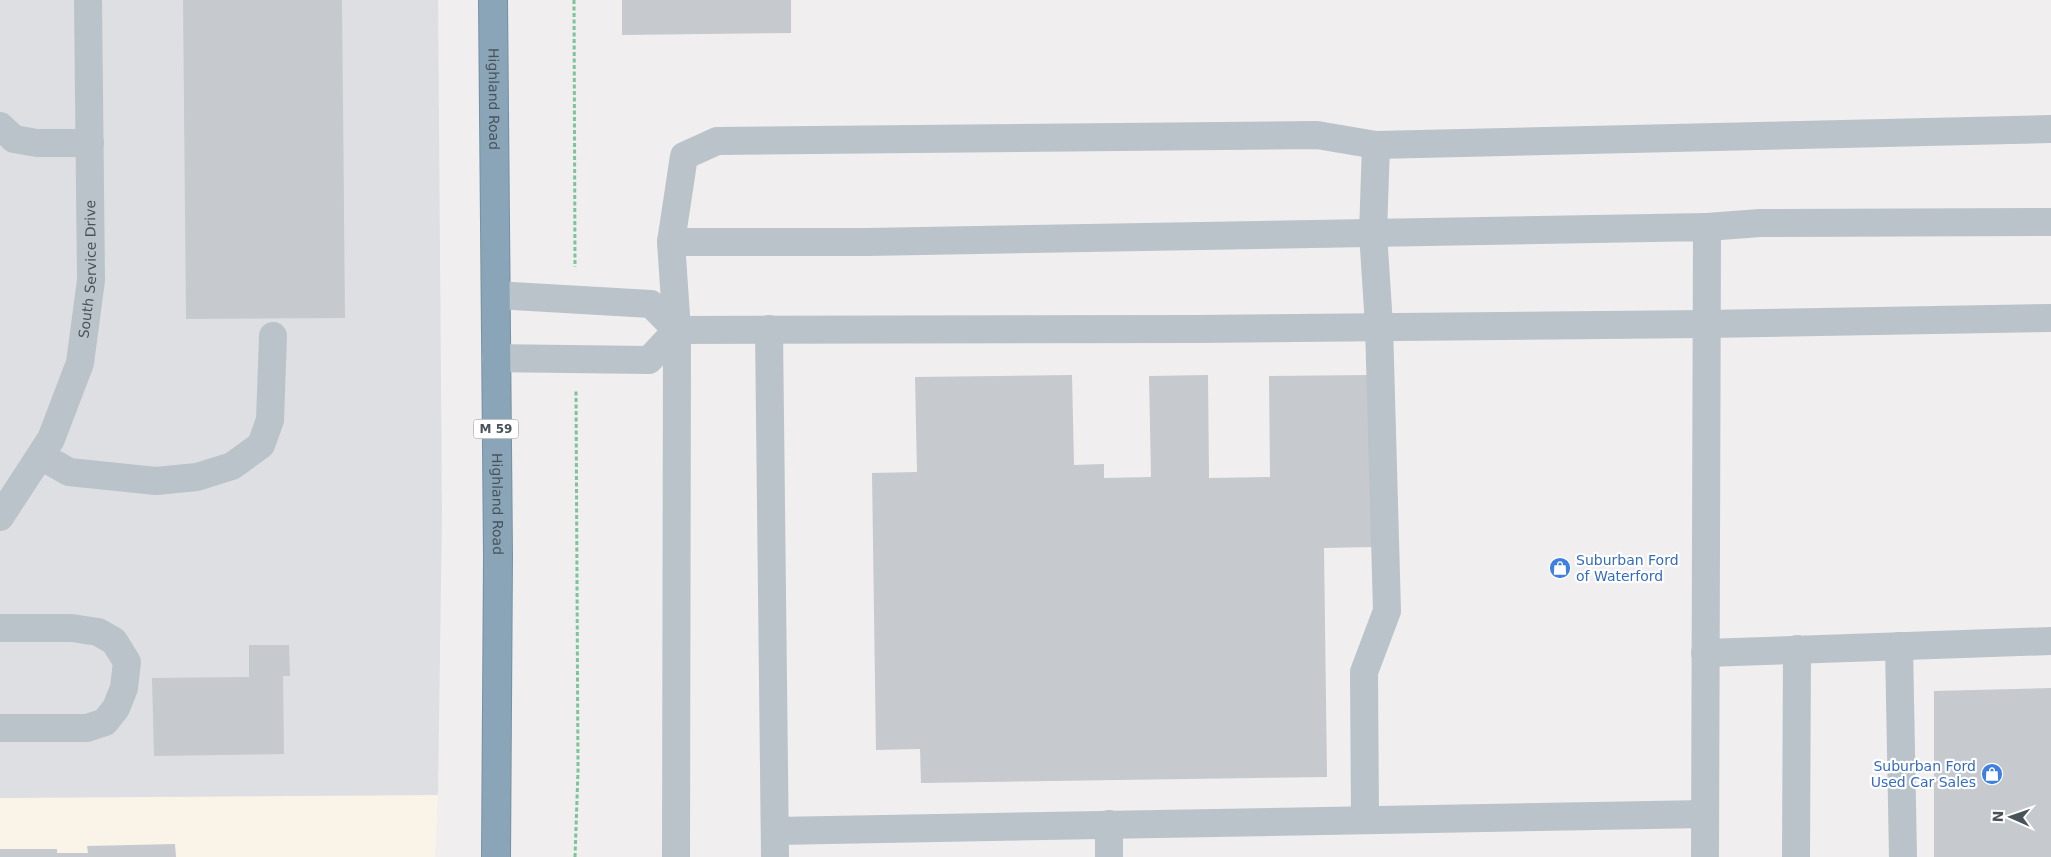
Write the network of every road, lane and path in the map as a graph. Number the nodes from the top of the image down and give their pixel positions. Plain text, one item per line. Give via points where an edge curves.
1 (88, 0) edge
2 (493, 0) edge
3 (574, 0) edge
4 (0, 126) edge
5 (2051, 129) edge
6 (90, 143) junction
7 (1376, 145) junction
8 (2051, 222) edge
9 (1707, 227) junction
10 (1373, 233) junction
11 (671, 242) junction
12 (496, 295) junction
13 (575, 299) junction
14 (2051, 318) edge
15 (1706, 324) junction
16 (1380, 326) junction
17 (769, 329) junction
18 (678, 330) junction
19 (273, 336) dead end
20 (496, 358) junction
21 (576, 359) junction
22 (40, 456) junction
23 (0, 517) edge
24 (0, 628) edge
25 (2051, 641) edge
26 (1899, 646) junction
27 (1797, 649) junction
28 (1705, 653) junction
29 (0, 728) edge
30 (1704, 814) junction
31 (1365, 820) junction
32 (1109, 824) junction
33 (775, 844) edge
34 (496, 857) edge
35 (575, 857) edge
36 (676, 857) edge
37 (1109, 857) edge
38 (1705, 857) edge
39 (1796, 857) edge
40 (1902, 857) edge

1 - 6 street, South Service Drive
2 - 12 highway, Highland Road / M 59
3 - 13 path
4 - 6 street via 14,139 37,144
5 - 7 street
6 - 22 street, South Service Drive via 91,280 80,363 51,439
7 - 10 street
7 - 11 street via 1317,135 717,141 684,156
8 - 9 street via 1760,223
9 - 10 street
9 - 15 street
10 - 11 street via 867,242
10 - 16 street
11 - 18 street
12 - 13 street
12 - 20 highway, Highland Road / M 59
13 - 18 street via 651,304
14 - 15 street
15 - 16 street
15 - 28 street
16 - 17 street
16 - 31 street via 1386,611 1364,672
17 - 18 street
17 - 33 street
18 - 21 street via 649,360
18 - 36 street
19 - 22 street via 270,420 261,444 232,466 197,476 156,481 69,472
20 - 21 street
20 - 34 highway, Highland Road / M 59
21 - 35 path via 578,771
22 - 23 street, South Service Drive
24 - 29 street via 72,628 98,632 114,641 127,662 124,688 116,708 105,722 87,728
25 - 26 street
26 - 27 street
26 - 40 street
27 - 28 street
27 - 39 street
28 - 30 street
30 - 31 street
30 - 38 street
31 - 32 street
32 - 33 street
32 - 37 street

